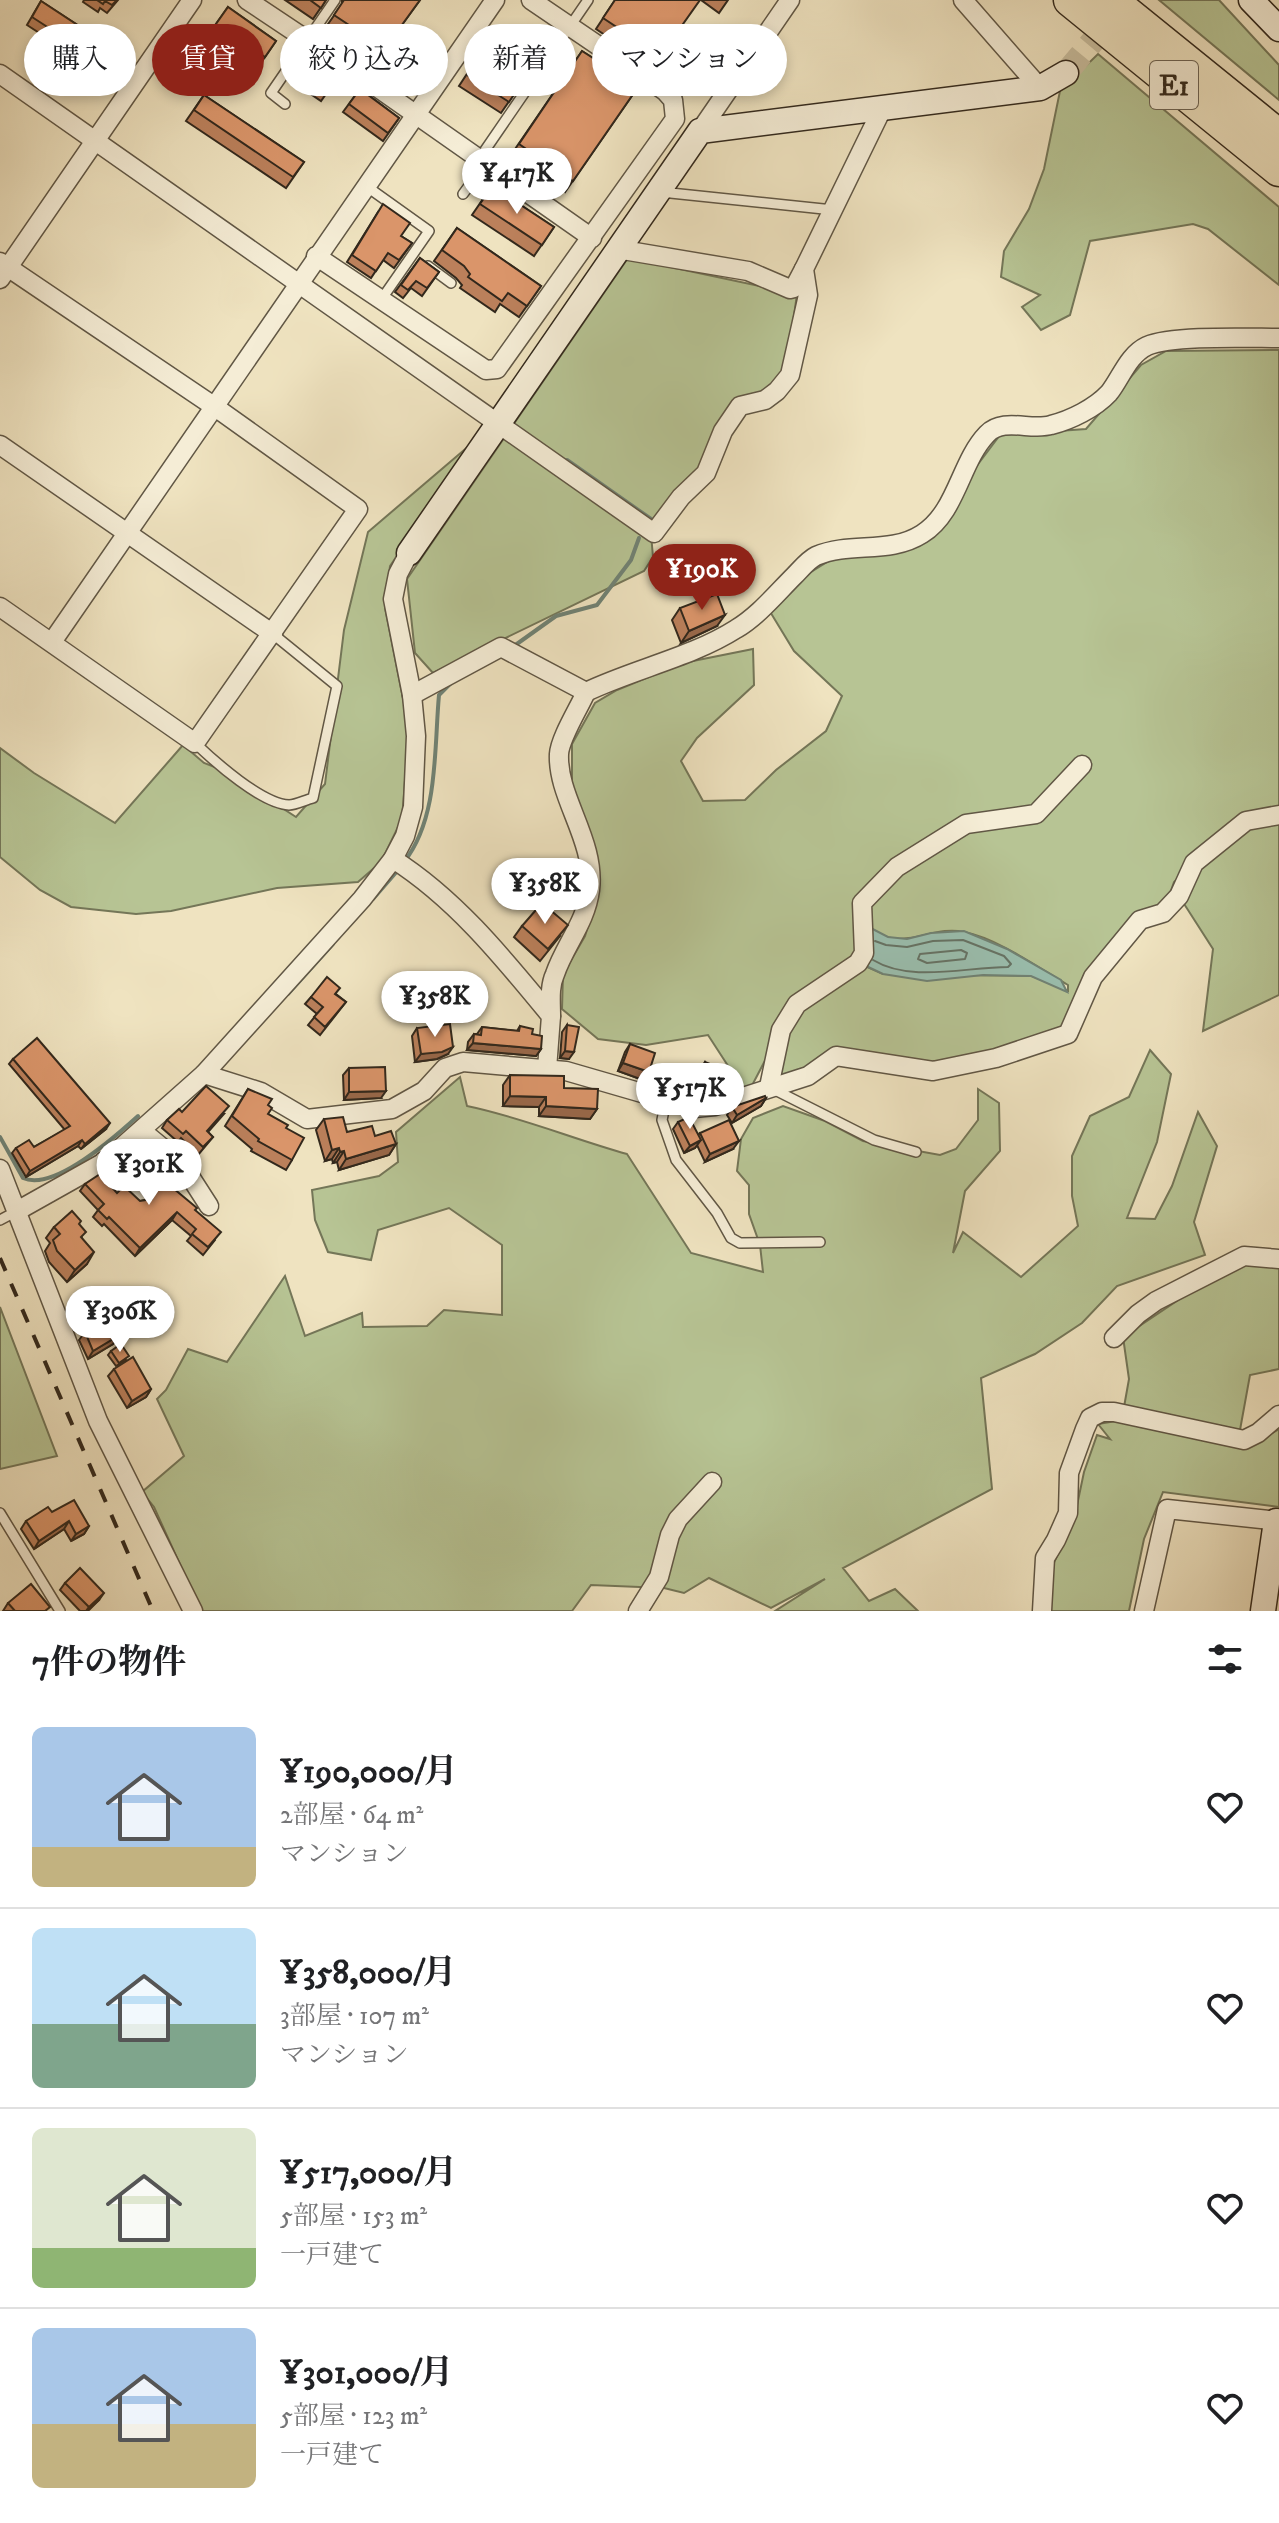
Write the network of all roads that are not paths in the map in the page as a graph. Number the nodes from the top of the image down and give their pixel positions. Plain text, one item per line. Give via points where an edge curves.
1 (192, 0) edge
2 (247, 0) edge
3 (335, 0) edge
4 (495, 0) edge
5 (531, 0) edge
6 (588, 0) edge
7 (790, 0) edge
8 (963, 0) edge
9 (1070, 0) edge
10 (1111, 0) edge
11 (1251, 0) edge
12 (283, 24) edge
13 (318, 24) edge
14 (565, 24) edge
15 (571, 24) edge
16 (1279, 29) edge
17 (576, 32) edge
18 (1066, 73) tunnel mouth
19 (0, 74) edge
20 (280, 80) edge
21 (1040, 88) junction
22 (387, 96) edge
23 (524, 96) edge
24 (285, 104) dead end
25 (883, 107) junction
26 (416, 116) junction
27 (700, 131) junction
28 (1279, 136) edge
29 (95, 142) junction
30 (482, 161) junction
31 (1279, 170) edge
32 (366, 186) junction
33 (659, 192) junction
34 (463, 194) dead end
35 (833, 210) junction
36 (592, 238) junction
37 (617, 249) junction
38 (413, 255) junction
39 (316, 256) junction
40 (804, 269) junction
41 (3, 270) edge
42 (451, 283) dead end
43 (300, 284) junction
44 (381, 300) junction
45 (1279, 338) edge
46 (215, 407) junction
47 (499, 423) junction
48 (0, 445) edge
49 (128, 531) junction
50 (409, 553) joint
51 (0, 607) edge
52 (273, 634) junction
53 (52, 642) junction
54 (586, 692) junction
55 (412, 695) junction
56 (195, 743) junction
57 (1082, 765) dead end
58 (1279, 815) edge
59 (393, 860) junction
60 (551, 1016) junction
61 (547, 1069) junction
62 (209, 1075) junction
63 (769, 1087) junction
64 (666, 1100) junction
65 (142, 1131) junction
66 (916, 1152) dead end
67 (104, 1161) junction
68 (0, 1169) edge
69 (139, 1197) edge
70 (209, 1206) dead end
71 (17, 1211) junction
72 (0, 1220) edge
73 (820, 1242) dead end
74 (1279, 1259) edge
75 (1114, 1338) dead end
76 (1279, 1415) edge
77 (712, 1482) dead end
78 (0, 1513) edge
79 (1277, 1521) edge
80 (60, 1611) edge
81 (193, 1611) edge
82 (638, 1611) edge
83 (1042, 1611) edge
84 (1144, 1611) edge
85 (1263, 1611) edge

1 - 29 street
2 - 12 street
3 - 13 lane
4 - 26 street
5 - 14 street
6 - 15 lane
7 - 27 street
8 - 21 street
9 - 31 highway, E1
10 - 28 highway, E1
11 - 16 street
17 - 36 street via 665,91 673,100 675,119
18 - 21 street
19 - 29 street
20 - 24 lane via 271,93
21 - 25 street
22 - 26 street
23 - 30 lane
25 - 27 street
25 - 35 street
26 - 30 street
26 - 32 street
27 - 33 street
29 - 41 street
29 - 43 street
30 - 34 lane
30 - 36 street
32 - 38 lane via 429,231
32 - 39 street
33 - 35 lane
33 - 37 street
35 - 40 street
36 - 44 street via 497,369 486,370
37 - 40 street via 748,271 790,289
37 - 47 street
38 - 42 lane
38 - 44 lane
39 - 43 street
39 - 44 street
40 - 47 street via 808,295 790,375 765,400 740,406 706,473 654,533
41 - 46 street
43 - 46 street
43 - 47 street
45 - 54 street via 1169,341 1145,347 1108,394 1084,412 1049,426 989,431 952,498 924,533 888,547 838,548 812,558 739,628
46 - 49 street
46 - 52 street via 358,509
47 - 50 street
48 - 49 street
49 - 52 street
49 - 53 street
50 - 55 street via 393,599
51 - 53 street
52 - 56 street
52 - 56 lane via 337,686 313,798 291,805 271,801
53 - 56 street
54 - 55 street via 509,652
54 - 60 street via 559,751 562,781 587,850 591,888 576,936 555,973
55 - 59 street via 413,807
57 - 63 street via 1036,814 966,824 897,867 872,890 862,903 864,953 858,963 797,1004 781,1030
58 - 63 street via 1246,821 1194,863 1179,896 1163,913 1140,920 1093,977 1068,1034 996,1058 933,1071 836,1056 808,1076
59 - 60 street via 492,944
59 - 62 street
60 - 61 street
61 - 62 street via 463,1062 445,1068 424,1091 392,1109 307,1119 261,1092
61 - 64 street
62 - 65 street
63 - 64 street via 715,1106 694,1108
63 - 66 lane via 874,1140
64 - 73 lane via 662,1120 676,1160 731,1238 740,1243
65 - 67 street
65 - 70 street via 182,1164
67 - 69 street
67 - 71 street
68 - 71 street
71 - 72 lane
71 - 81 street via 98,1421
74 - 75 street via 1244,1256 1156,1301
76 - 83 street via 1244,1440 1114,1412 1090,1418 1069,1473 1068,1513 1045,1558
77 - 82 street via 678,1519 659,1577
78 - 80 lane
79 - 84 street via 1167,1509
79 - 85 street

